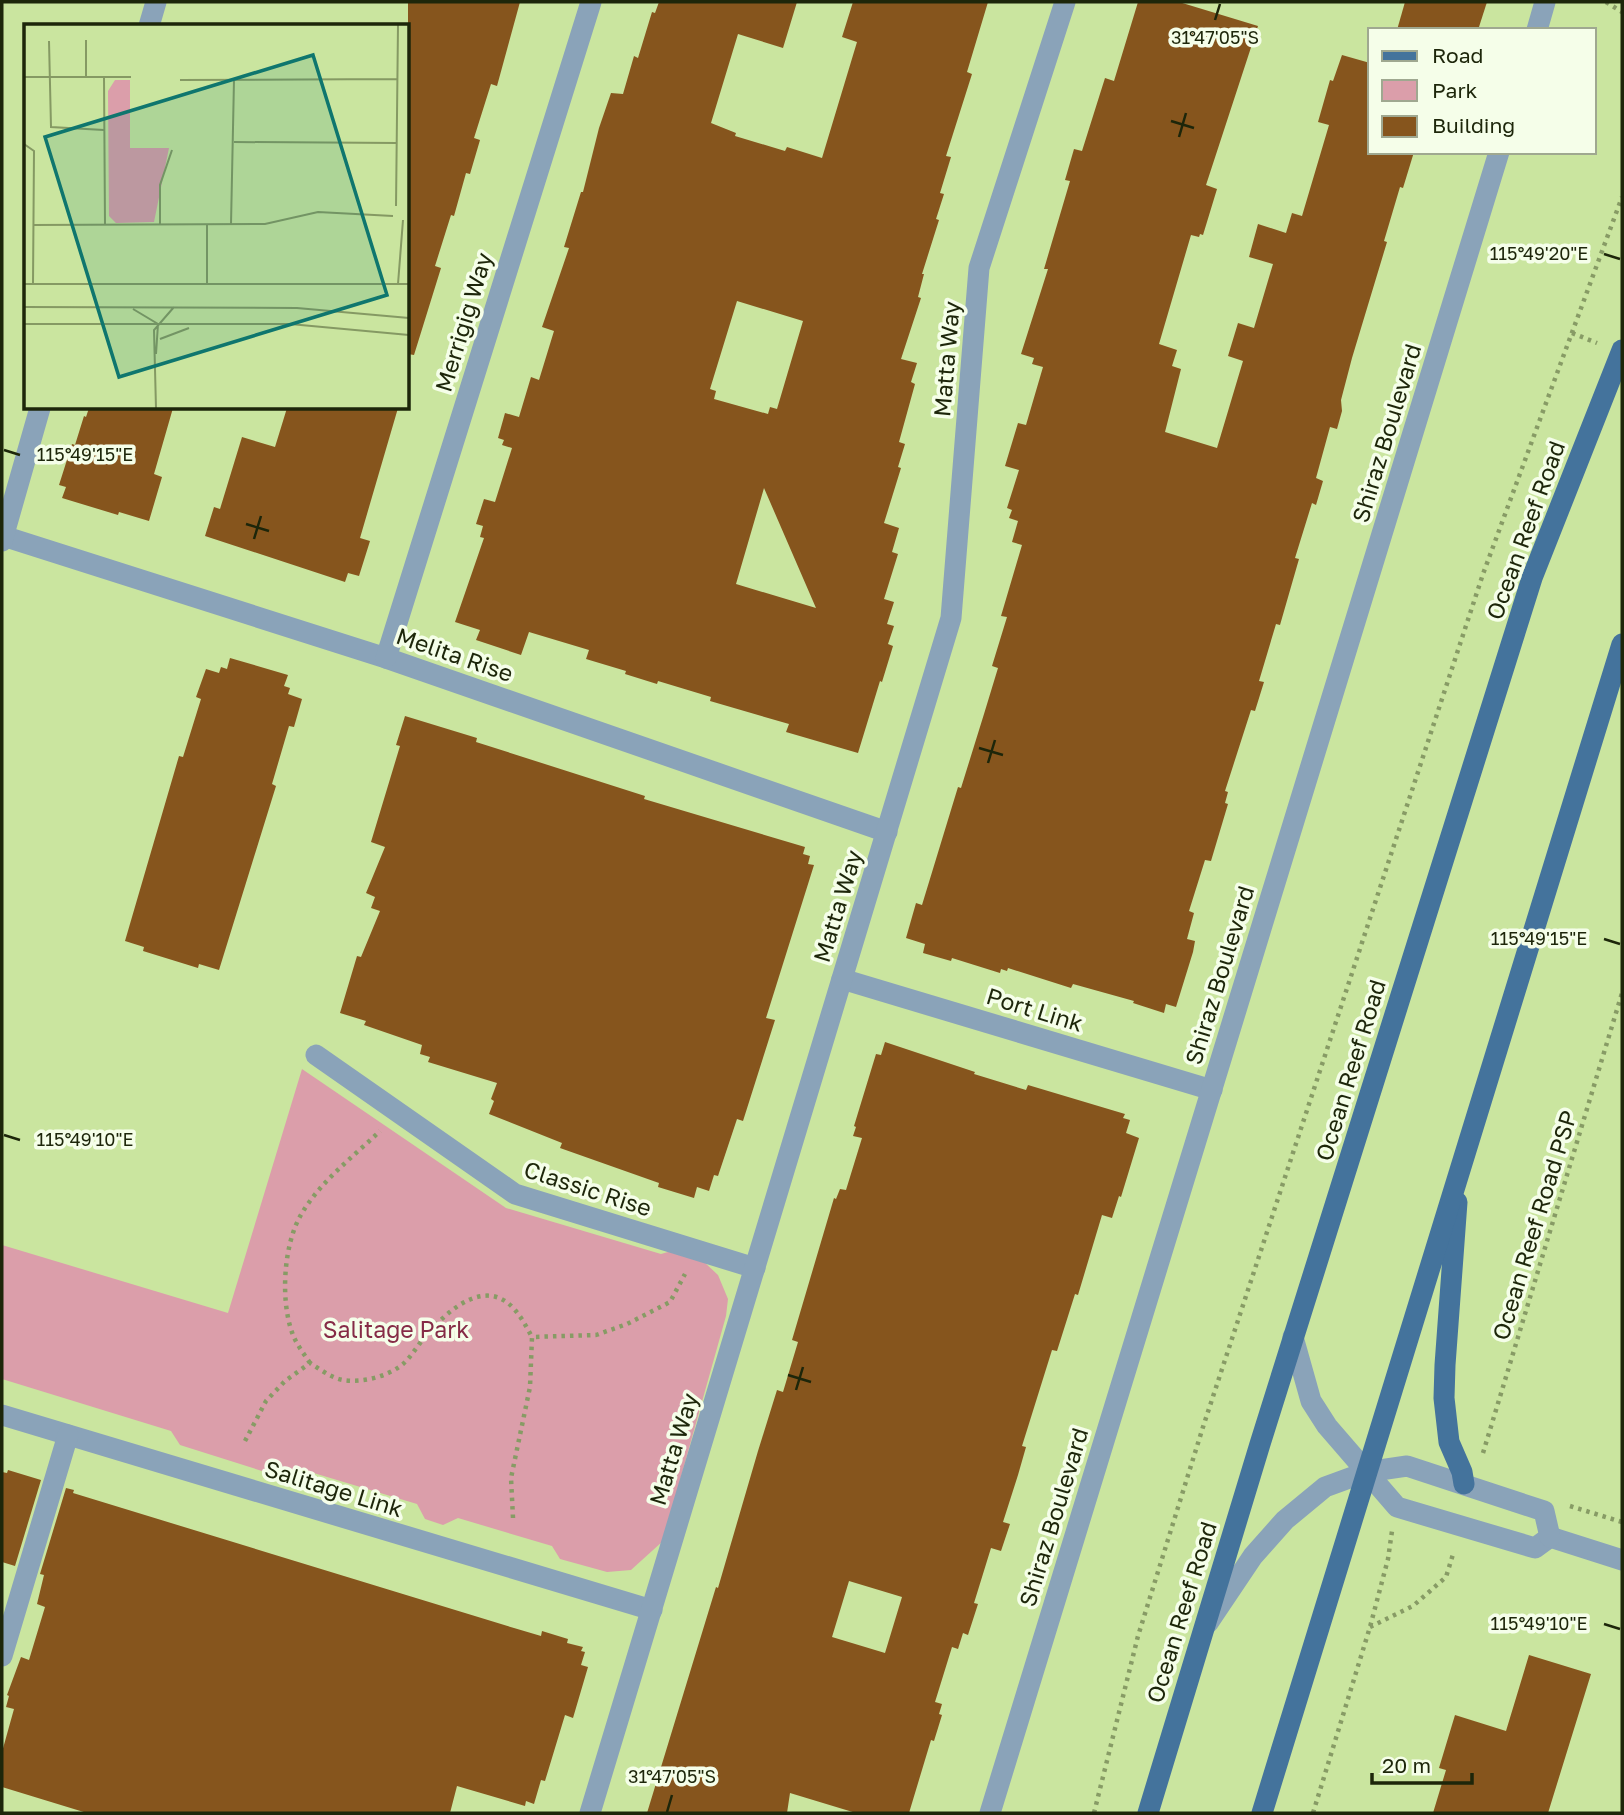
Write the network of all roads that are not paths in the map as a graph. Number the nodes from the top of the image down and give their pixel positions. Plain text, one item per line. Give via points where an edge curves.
1 (156, 2) edge
2 (591, 2) edge
3 (1065, 2) edge
4 (1545, 2) edge
5 (150, 24) edge
6 (1538, 28) edge
7 (1498, 154) edge
8 (1622, 350) edge
9 (39, 410) edge
10 (3, 538) edge
11 (1622, 644) edge
12 (386, 658) junction
13 (887, 832) junction
14 (842, 979) junction
15 (316, 1055) dead end
16 (1212, 1090) junction
17 (1459, 1169) junction
18 (755, 1268) junction
19 (1293, 1337) junction
20 (2, 1415) edge
21 (68, 1435) junction
22 (1366, 1472) junction
23 (1472, 1480) junction
24 (1550, 1537) junction
25 (1622, 1560) edge
26 (652, 1610) junction
27 (1203, 1631) junction
28 (2, 1656) edge
29 (590, 1813) edge
30 (990, 1813) edge
31 (1148, 1813) edge
32 (1262, 1813) edge

1 - 5 street
2 - 12 street, Merrigig Way
3 - 13 street, Matta Way via 979,268 951,618
4 - 6 street
7 - 16 street, Shiraz Boulevard
8 - 19 main road, Ocean Reef Road via 1532,578
9 - 10 street
10 - 12 street, Melita Rise
11 - 17 main road
12 - 13 street, Melita Rise
13 - 14 street, Matta Way
14 - 16 street, Port Link
14 - 18 street, Matta Way
15 - 18 street, Classic Rise via 515,1194
16 - 30 street, Shiraz Boulevard
17 - 22 main road
17 - 23 main road via 1444,1398 1449,1441 1462,1472
18 - 26 street, Matta Way
19 - 22 street via 1311,1401
19 - 27 main road, Ocean Reef Road
20 - 21 street, Salitage Link
21 - 26 street, Salitage Link
21 - 28 street
22 - 23 street via 1407,1466
22 - 24 street via 1397,1507 1535,1548
22 - 27 street via 1325,1487 1285,1520 1253,1556
22 - 32 main road
23 - 24 street via 1544,1511
24 - 25 street
26 - 29 street, Matta Way
27 - 31 main road, Ocean Reef Road

